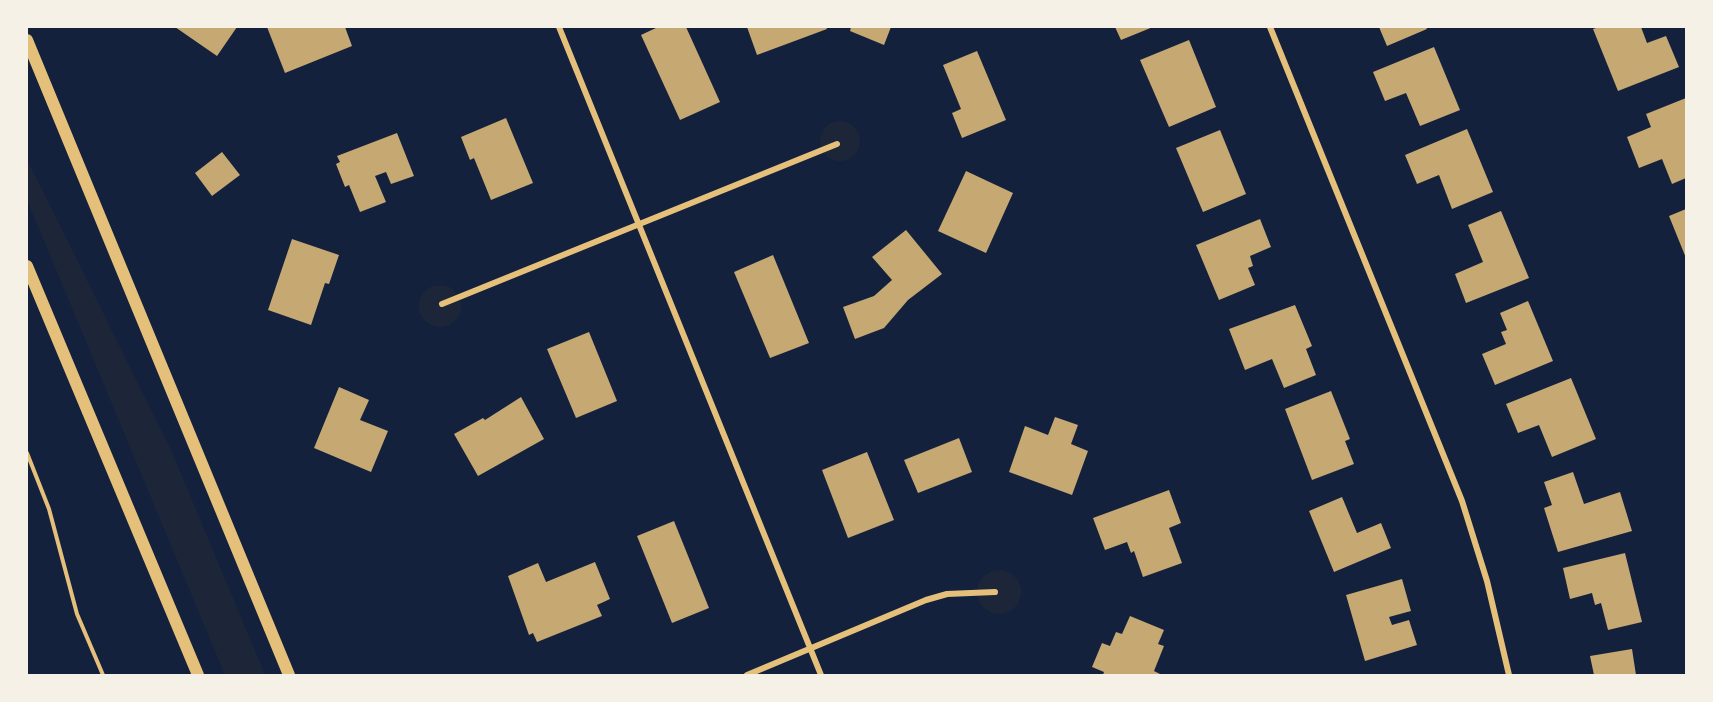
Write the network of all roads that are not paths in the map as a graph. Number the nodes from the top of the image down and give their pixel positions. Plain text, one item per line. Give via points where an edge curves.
1 (559, 27) edge
2 (1270, 27) edge
3 (27, 40) edge
4 (837, 144) dead end
5 (638, 225) junction
6 (27, 266) edge
7 (442, 304) dead end
8 (995, 592) dead end
9 (810, 649) junction
10 (198, 675) edge
11 (289, 675) edge
12 (747, 675) edge
13 (821, 675) edge
14 (1509, 675) edge

1 - 5 street
2 - 14 street via 1462,501 1487,581
3 - 11 main road
4 - 5 street
5 - 7 street
5 - 9 street
6 - 10 main road
8 - 9 street via 947,594 926,600
9 - 12 street
9 - 13 street

